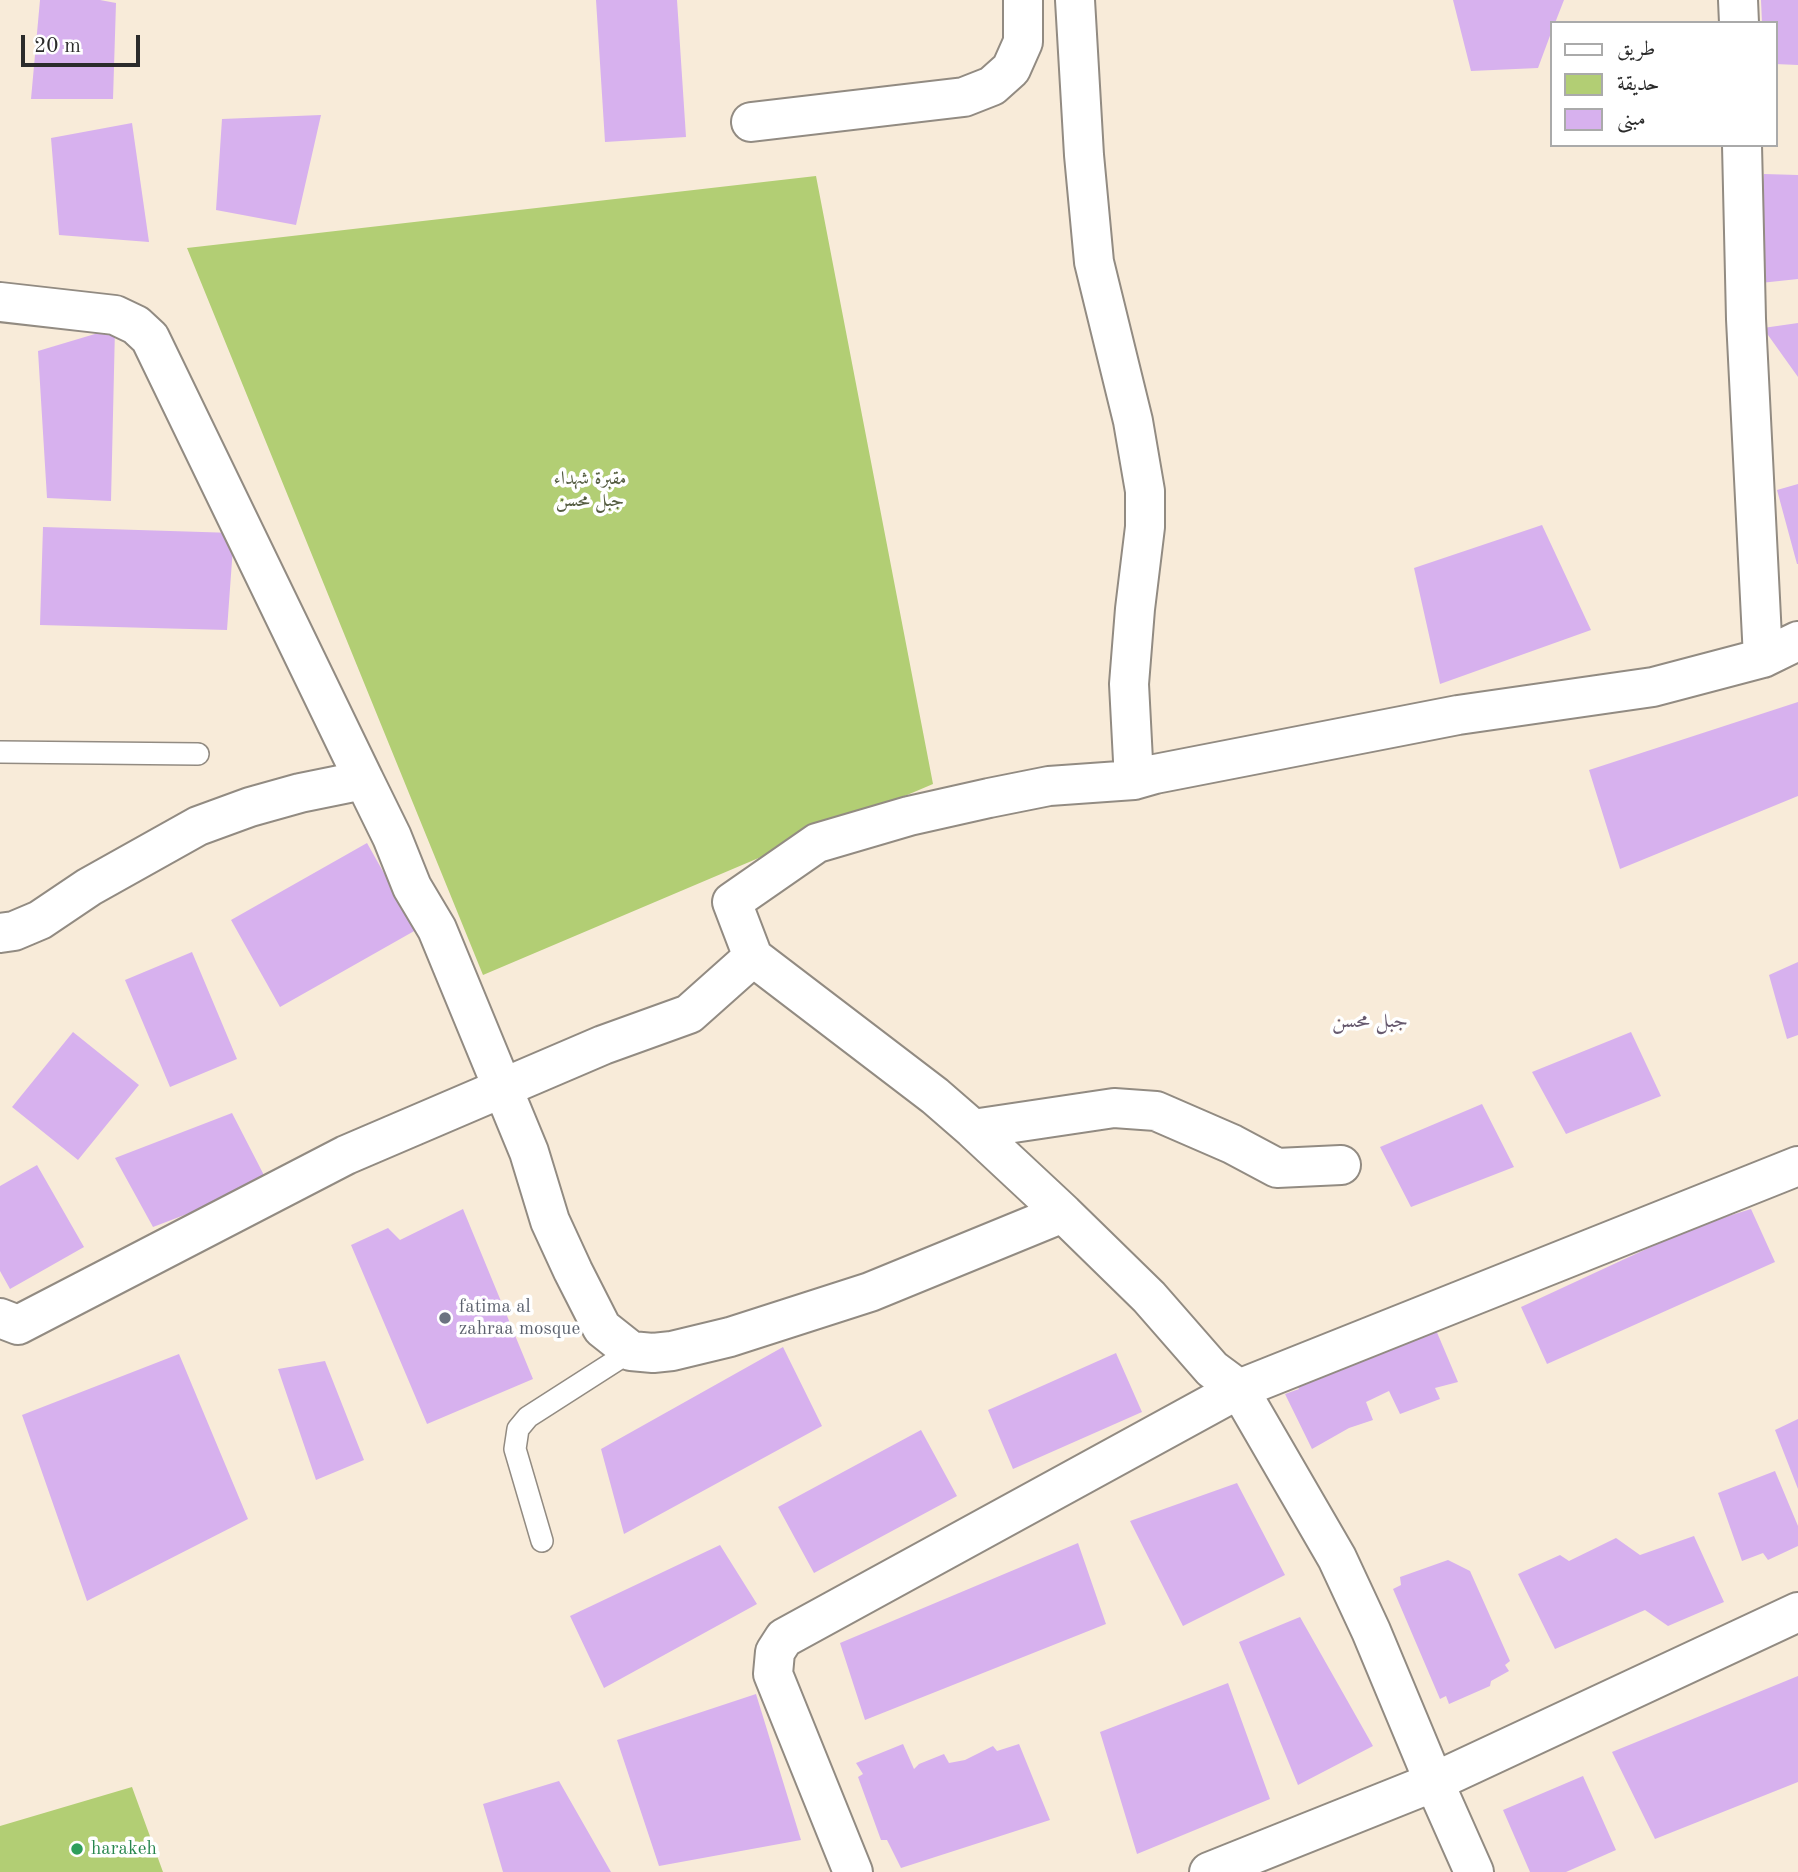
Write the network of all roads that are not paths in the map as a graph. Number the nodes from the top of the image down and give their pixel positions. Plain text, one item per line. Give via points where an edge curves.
1 (1023, 0) edge
2 (1075, 0) edge
3 (1738, 0) edge
4 (1739, 21) edge
5 (751, 122) dead end
6 (1742, 147) edge
7 (0, 302) edge
8 (1798, 641) edge
9 (1763, 657) junction
10 (0, 752) edge
11 (198, 754) dead end
12 (364, 780) junction
13 (1134, 780) junction
14 (0, 933) edge
15 (753, 957) junction
16 (503, 1089) junction
17 (973, 1129) junction
18 (1341, 1165) dead end
19 (1794, 1176) edge
20 (1063, 1213) junction
21 (0, 1318) edge
22 (631, 1351) junction
23 (1239, 1389) junction
24 (542, 1541) dead end
25 (1798, 1612) edge
26 (1434, 1782) junction
27 (853, 1872) edge
28 (1209, 1872) edge
29 (1474, 1872) edge

1 - 5 street via 1023,42 1011,69 992,86 964,97
2 - 13 street via 1094,262 1133,421 1145,491 1129,684
3 - 4 street
6 - 9 street
7 - 12 street via 115,315 150,338
8 - 9 street
9 - 13 street via 1653,687 1458,715
10 - 11 lane
12 - 14 street via 300,793 198,826 40,920
12 - 16 street via 412,887 437,929
13 - 15 street via 1049,786 989,797 817,843 733,902
15 - 16 street via 689,1014
15 - 17 street
16 - 21 street via 346,1155 18,1325
16 - 22 street via 550,1221 573,1271 602,1328
17 - 18 street via 1114,1108 1156,1111 1277,1168
17 - 20 street
19 - 23 street
20 - 22 street via 870,1292 730,1337 672,1351
20 - 23 street via 1149,1297 1212,1369
22 - 24 lane via 528,1417 518,1429 515,1449
23 - 26 street via 1337,1558
23 - 27 street via 781,1641 773,1674
25 - 26 street
26 - 28 street
26 - 29 street

